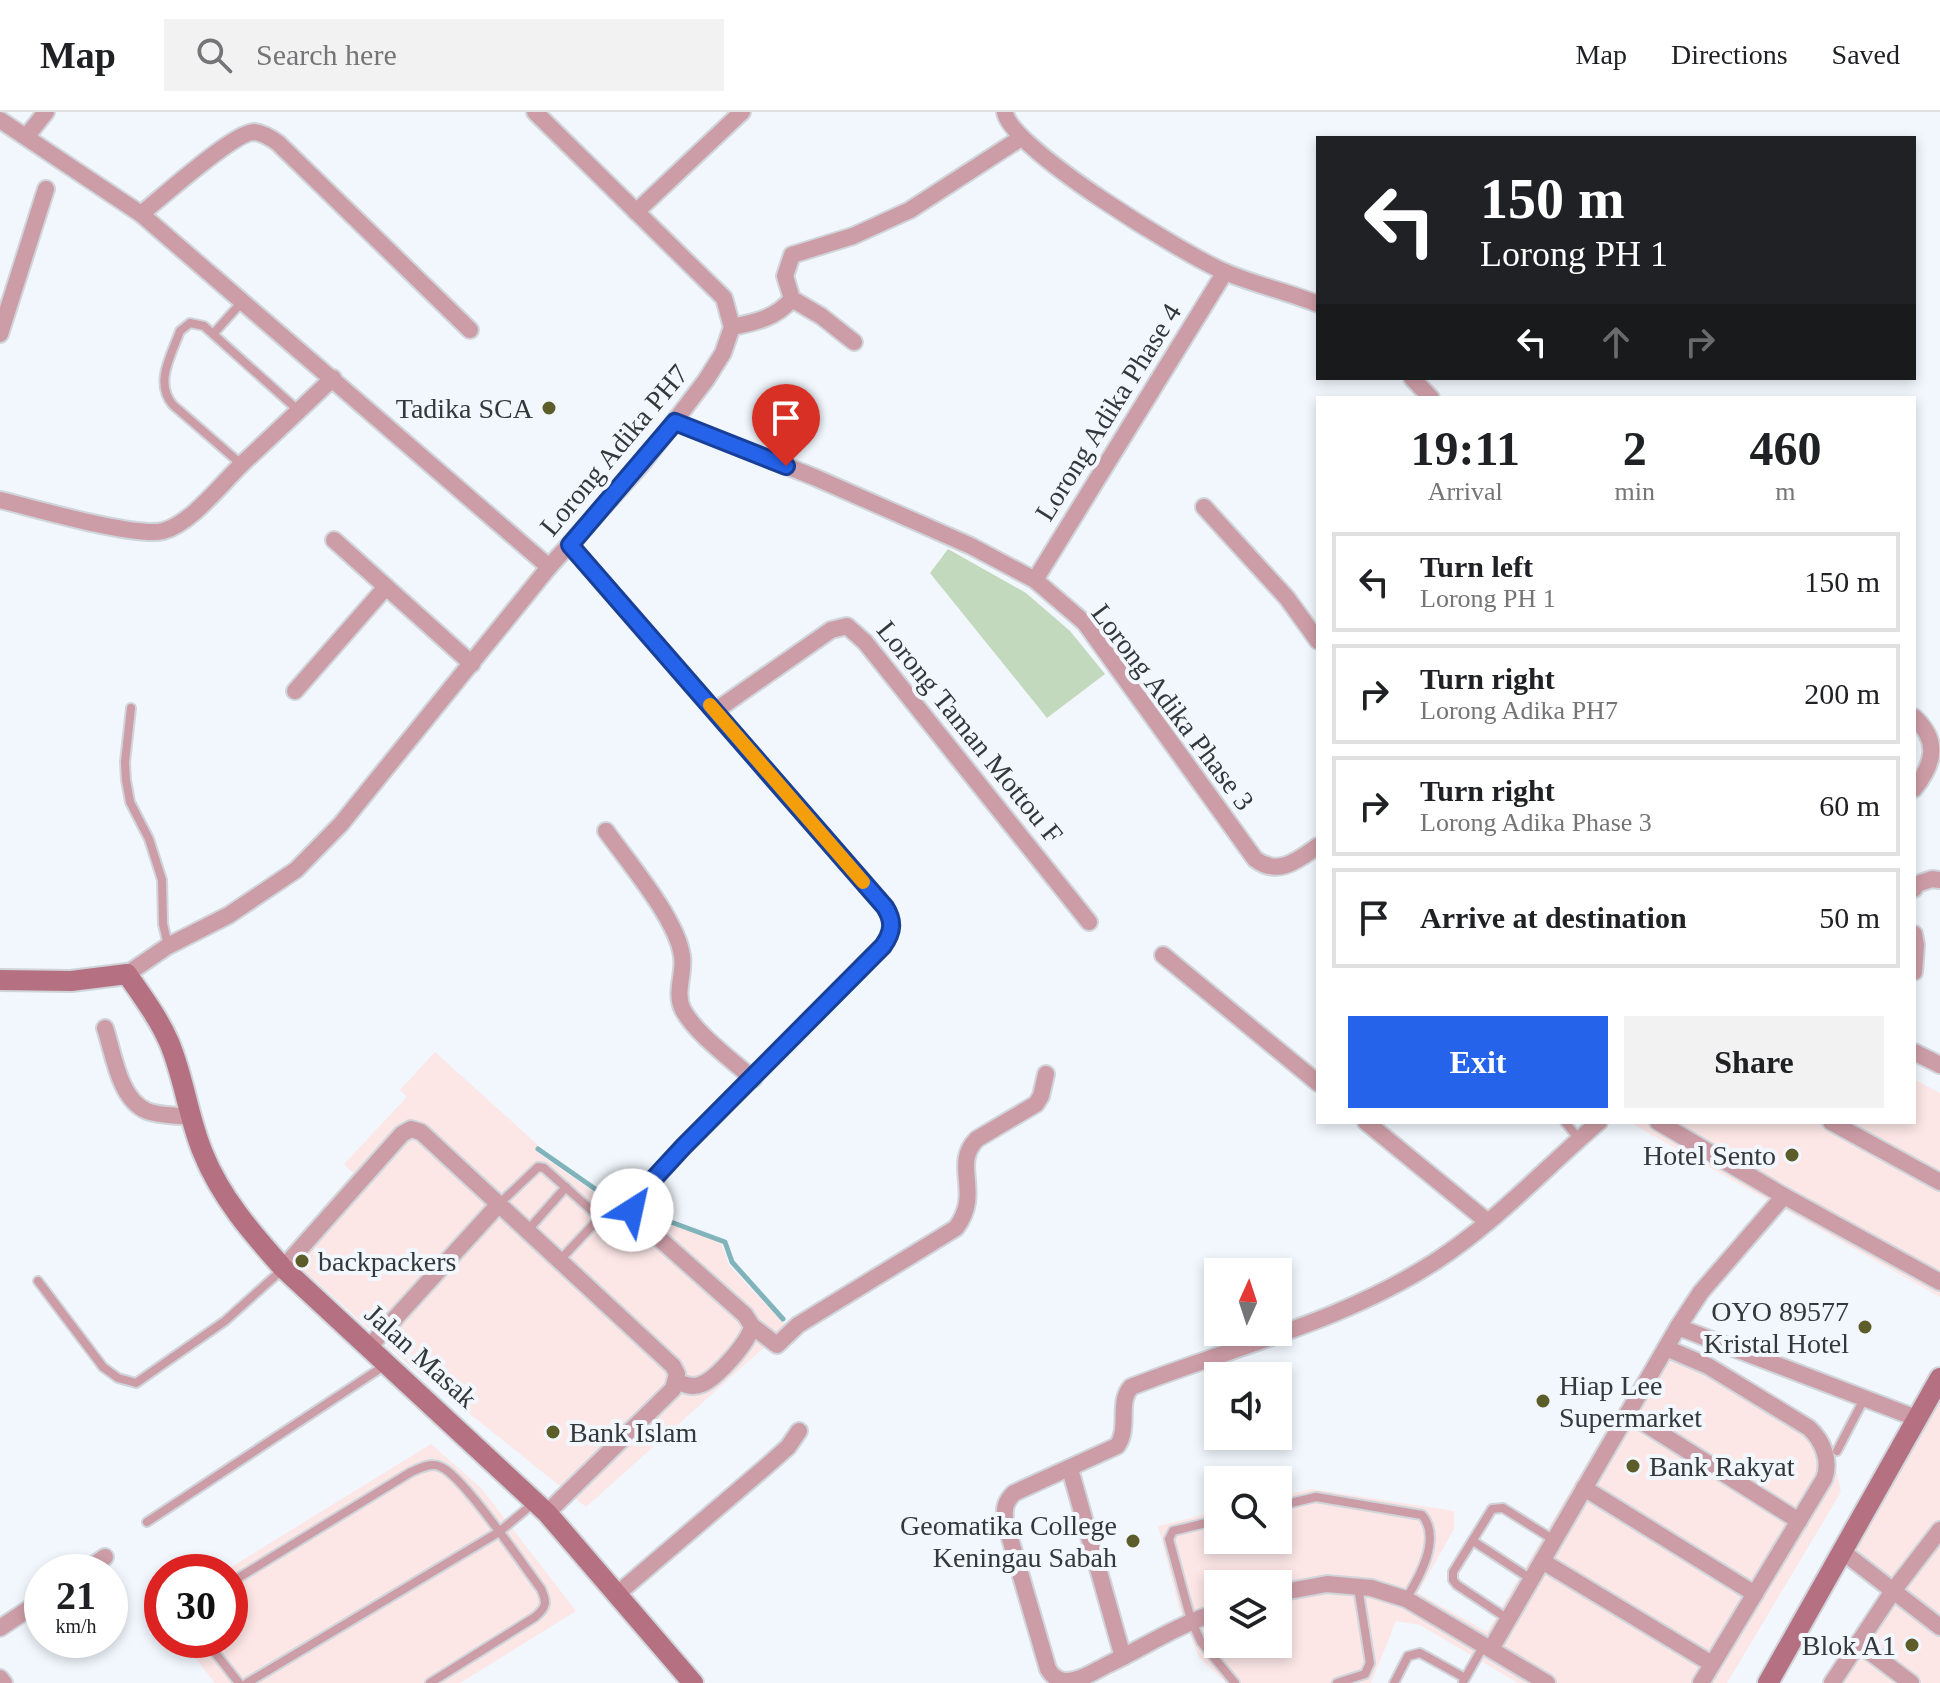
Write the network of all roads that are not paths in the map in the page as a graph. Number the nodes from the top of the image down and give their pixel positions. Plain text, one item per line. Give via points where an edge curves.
1 (46, 112) edge
2 (535, 112) edge
3 (742, 112) edge
4 (1005, 112) edge
5 (0, 120) edge
6 (26, 137) junction
7 (1021, 138) junction
8 (46, 189) dead end
9 (636, 212) junction
10 (141, 214) junction
11 (1225, 272) junction
12 (792, 299) junction
13 (241, 303) junction
14 (1316, 303) edge
15 (732, 327) junction
16 (470, 330) dead end
17 (214, 333) junction
18 (0, 334) edge
19 (854, 342) dead end
20 (333, 378) junction
21 (1414, 380) edge
22 (1429, 396) edge
23 (299, 411) junction
24 (675, 422) junction
25 (242, 464) junction
26 (0, 500) edge
27 (1204, 507) dead end
28 (334, 540) dead end
29 (570, 545) junction
30 (549, 567) junction
31 (1035, 580) junction
32 (386, 587) junction
33 (1316, 638) edge
34 (472, 664) junction
35 (295, 691) dead end
36 (131, 708) dead end
37 (715, 711) junction
38 (1916, 719) edge
39 (1916, 786) edge
40 (606, 831) dead end
41 (1316, 847) edge
42 (1940, 880) edge
43 (1916, 886) edge
44 (1089, 922) dead end
45 (168, 946) junction
46 (1163, 955) dead end
47 (127, 974) junction
48 (0, 980) edge
49 (105, 1028) dead end
50 (1916, 1053) edge
51 (1940, 1065) edge
52 (1046, 1074) dead end
53 (753, 1079) junction
54 (1316, 1081) edge
55 (191, 1117) junction
56 (1368, 1124) edge
57 (1567, 1124) edge
58 (1597, 1124) edge
59 (1661, 1124) edge
60 (1835, 1124) edge
61 (1579, 1139) junction
62 (1938, 1176) edge
63 (566, 1187) junction
64 (1784, 1196) junction
65 (499, 1204) junction
66 (632, 1210) junction
67 (599, 1217) junction
68 (1488, 1222) junction
69 (528, 1230) junction
70 (560, 1260) junction
71 (283, 1268) junction
72 (38, 1281) dead end
73 (1940, 1282) edge
74 (752, 1326) junction
75 (1678, 1327) junction
76 (369, 1347) junction
77 (1666, 1348) junction
78 (388, 1363) junction
79 (1940, 1377) edge
80 (677, 1382) junction
81 (1865, 1398) junction
82 (1628, 1413) junction
83 (1916, 1418) junction
84 (799, 1431) dead end
85 (1837, 1451) dead end
86 (1070, 1469) junction
87 (1584, 1488) junction
88 (1292, 1503) edge
89 (542, 1507) junction
90 (1799, 1521) junction
91 (147, 1522) dead end
92 (1204, 1523) edge
93 (1940, 1530) edge
94 (499, 1532) junction
95 (1554, 1540) junction
96 (1473, 1541) junction
97 (1843, 1552) junction
98 (1542, 1561) junction
99 (248, 1572) edge
100 (1531, 1579) junction
101 (1358, 1587) junction
102 (1292, 1590) edge
103 (1893, 1591) junction
104 (1755, 1594) junction
105 (616, 1595) junction
106 (1406, 1599) junction
107 (24, 1612) edge
108 (1204, 1616) edge
109 (1508, 1619) junction
110 (1191, 1620) junction
111 (1940, 1627) edge
112 (0, 1628) edge
113 (1858, 1643) junction
114 (1487, 1647) junction
115 (1123, 1657) junction
116 (219, 1658) edge
117 (1712, 1664) junction
118 (1464, 1681) edge
119 (239, 1683) edge
120 (247, 1683) edge
121 (430, 1683) edge
122 (693, 1683) edge
123 (1235, 1683) edge
124 (1337, 1683) edge
125 (1394, 1683) edge
126 (1547, 1683) edge
127 (1701, 1683) edge
128 (1768, 1683) edge
129 (1832, 1683) edge
130 (1911, 1683) edge

1 - 6 street
2 - 9 street
3 - 9 street
4 - 7 street
5 - 6 street
6 - 10 street
7 - 11 street via 1131,220
7 - 12 street via 910,210 792,255 785,276
8 - 18 street
9 - 15 street via 724,298
10 - 13 street
10 - 16 street via 232,140 254,132 266,135
11 - 14 street
11 - 31 street, Lorong Adika Phase 4
12 - 15 street via 762,321
12 - 19 street
13 - 17 lane
13 - 20 street
15 - 24 street, Lorong Adika PH7 via 723,353
17 - 23 lane
17 - 25 lane via 198,323 180,331 163,388 173,405
20 - 23 street
20 - 30 street
21 - 22 street
23 - 25 street
24 - 29 street, Lorong Adika PH7
24 - 31 street, Lorong Adika Phase 3 via 814,477
25 - 26 street via 164,531 114,526
27 - 33 street via 1287,598
28 - 32 street
29 - 30 street, Lorong Adika PH7
29 - 37 street
30 - 34 street, Lorong Adika PH7
31 - 41 street, Lorong Adika Phase 3 via 1085,623 1255,859 1280,868
32 - 34 street
32 - 35 street
34 - 45 street, Lorong Adika PH7 via 341,824 296,870 229,915
36 - 45 lane via 126,780 162,880
37 - 44 street, Lorong Taman Mottou F via 831,630 847,626
37 - 53 street via 891,920 883,946
38 - 39 street via 1930,742 1932,760
40 - 53 street via 677,940 682,1008
42 - 43 street
45 - 47 street, Lorong Adika PH7
46 - 54 street
47 - 48 street via 71,981
47 - 55 street, Jalan Masak via 169,1042
49 - 55 street via 132,1102 149,1112
50 - 51 street
52 - 74 street via 1036,1104 969,1147 967,1209 956,1228 798,1325 777,1345
53 - 66 street via 645,1188
55 - 71 street, Jalan Masak via 203,1154 230,1204
56 - 68 street
57 - 61 lane
58 - 61 street
59 - 64 street
60 - 62 street
61 - 68 street
63 - 65 lane via 538,1167
63 - 67 lane
63 - 69 lane
64 - 73 street
64 - 75 street via 1701,1292
65 - 69 street
65 - 71 street via 421,1132 411,1129
65 - 76 street
66 - 67 lane via 614,1209
66 - 74 street
67 - 70 lane
68 - 86 street via 1438,1260 1377,1295 1131,1387 1125,1395 1121,1442
69 - 70 street
70 - 80 street via 673,1366
71 - 72 lane via 225,1321 136,1383 103,1367
71 - 76 street, Jalan Masak
74 - 80 street via 747,1341 709,1381 699,1386
75 - 77 street
75 - 81 street
76 - 78 street, Jalan Masak
77 - 82 street
77 - 90 street via 1708,1366 1815,1434 1827,1471
78 - 89 street, Jalan Masak
78 - 91 lane
79 - 83 street
80 - 89 street
81 - 83 street
81 - 85 lane
82 - 87 street
82 - 90 street
83 - 97 street
84 - 105 street via 788,1447
86 - 115 street
86 - 115 street via 1014,1493 1004,1508 1005,1521 1053,1678 1075,1680
87 - 95 street
87 - 104 street
88 - 106 lane via 1316,1497 1422,1515 1429,1528 1427,1562
89 - 94 lane
89 - 105 street, Jalan Masak
90 - 104 street
92 - 110 lane via 1170,1535
93 - 103 street
94 - 99 lane via 458,1480 440,1466 428,1466
94 - 120 lane
94 - 121 lane via 541,1589 547,1601 544,1609
95 - 96 lane via 1497,1507
95 - 98 street
96 - 100 lane
96 - 109 lane via 1453,1580
97 - 103 street
97 - 128 street
98 - 100 street
98 - 117 street
100 - 109 street
101 - 102 street
101 - 106 street
101 - 124 lane via 1370,1663 1365,1674
103 - 111 street
103 - 113 street
104 - 117 street
105 - 122 street, Jalan Masak
106 - 114 street
107 - 112 street
108 - 110 street
109 - 114 street
110 - 115 street
110 - 123 lane via 1205,1649
113 - 129 street
113 - 130 street
114 - 118 lane
114 - 126 street
116 - 119 lane
117 - 127 street
118 - 125 lane via 1413,1653

